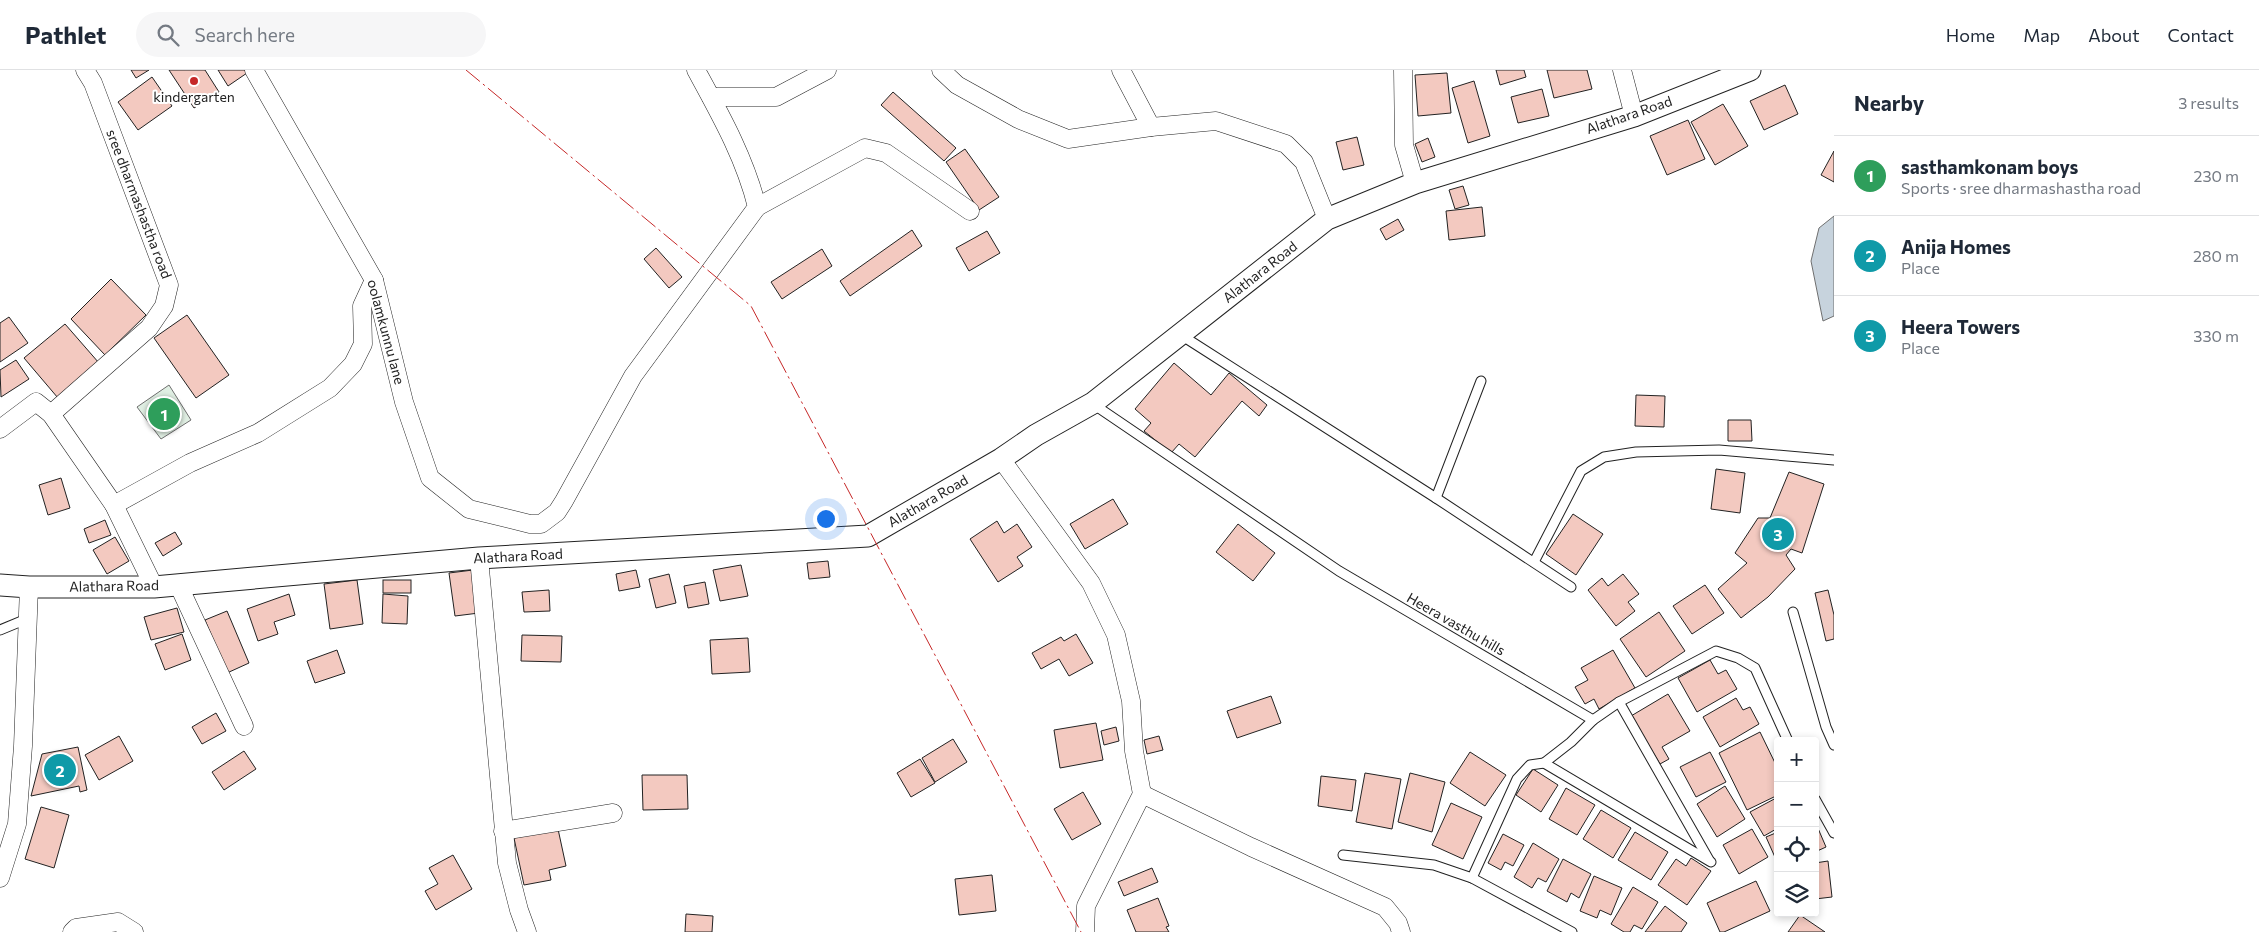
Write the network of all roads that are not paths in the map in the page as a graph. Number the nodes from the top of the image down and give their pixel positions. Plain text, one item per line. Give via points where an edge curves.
1 (85, 70) edge
2 (254, 70) edge
3 (696, 70) edge
4 (827, 70) edge
5 (942, 70) edge
6 (1121, 70) edge
7 (1403, 70) edge
8 (1622, 70) edge
9 (1750, 70) edge
10 (711, 97) junction
11 (1634, 116) junction
12 (1151, 127) junction
13 (1415, 182) junction
14 (757, 207) junction
15 (970, 211) dead end
16 (1327, 219) junction
17 (374, 280) junction
18 (1180, 335) junction
19 (1481, 381) dead end
20 (1093, 404) junction
21 (51, 414) junction
22 (0, 429) edge
23 (1001, 459) junction
24 (1834, 460) edge
25 (1436, 498) junction
26 (114, 505) junction
27 (479, 558) junction
28 (1534, 562) junction
29 (0, 584) edge
30 (178, 584) junction
31 (29, 587) junction
32 (154, 587) junction
33 (1571, 587) dead end
34 (1793, 612) dead end
35 (29, 618) junction
36 (0, 630) edge
37 (1618, 702) junction
38 (1593, 720) junction
39 (244, 726) dead end
40 (1786, 737) edge
41 (1834, 745) edge
42 (1544, 762) junction
43 (1142, 794) junction
44 (1819, 806) edge
45 (613, 813) dead end
46 (503, 830) junction
47 (1834, 833) edge
48 (1343, 855) dead end
49 (0, 878) edge
50 (1472, 878) junction
51 (72, 932) edge
52 (134, 932) edge
53 (527, 932) edge
54 (1085, 932) edge
55 (1401, 932) edge
56 (1572, 932) edge

1 - 21 street, sree dharmashastha road via 93,83 169,285 164,306 150,328
2 - 17 street, oolamkunnu lane
3 - 10 street
4 - 10 street via 776,97
5 - 12 street via 957,85 1018,119 1068,139
6 - 12 street
7 - 13 street via 1404,145
8 - 11 street
9 - 11 street, Alathara Road
10 - 14 street via 750,178
11 - 13 street, Alathara Road
12 - 16 street via 1216,121 1286,144 1304,162
13 - 16 street, Alathara Road
14 - 15 street via 865,148 886,153
14 - 17 street, oolamkunnu lane via 633,376 564,501 541,524 468,509 430,478 404,402
16 - 18 street, Alathara Road
17 - 26 street via 362,306 363,344 353,364 330,388 258,433 190,464
18 - 20 street, Alathara Road
18 - 25 lane
19 - 25 lane
20 - 23 street, Alathara Road via 1036,435
20 - 38 lane, Heera vasthu hills via 1339,571
21 - 22 street via 36,402
21 - 26 street
23 - 27 street, Alathara Road via 868,536
23 - 43 street via 1091,583 1116,635 1131,701 1134,750
24 - 28 lane via 1719,450 1636,452 1604,457 1581,471
25 - 28 lane
26 - 32 street
27 - 30 street, Alathara Road
27 - 46 street
28 - 33 lane
29 - 31 street, Alathara Road
30 - 32 street, Alathara Road
30 - 39 street
31 - 32 street, Alathara Road
31 - 35 street
34 - 41 lane
35 - 36 lane
35 - 49 street via 17,824
37 - 38 lane
37 - 40 lane via 1716,651 1755,668
37 - 42 lane via 1711,862
38 - 42 lane
42 - 50 lane via 1530,765 1517,778
43 - 54 street via 1086,906
43 - 55 street via 1251,848 1385,907
44 - 47 lane
45 - 46 street
46 - 53 street via 507,863
48 - 50 lane via 1434,866
50 - 56 lane
51 - 52 street via 76,928 118,922

